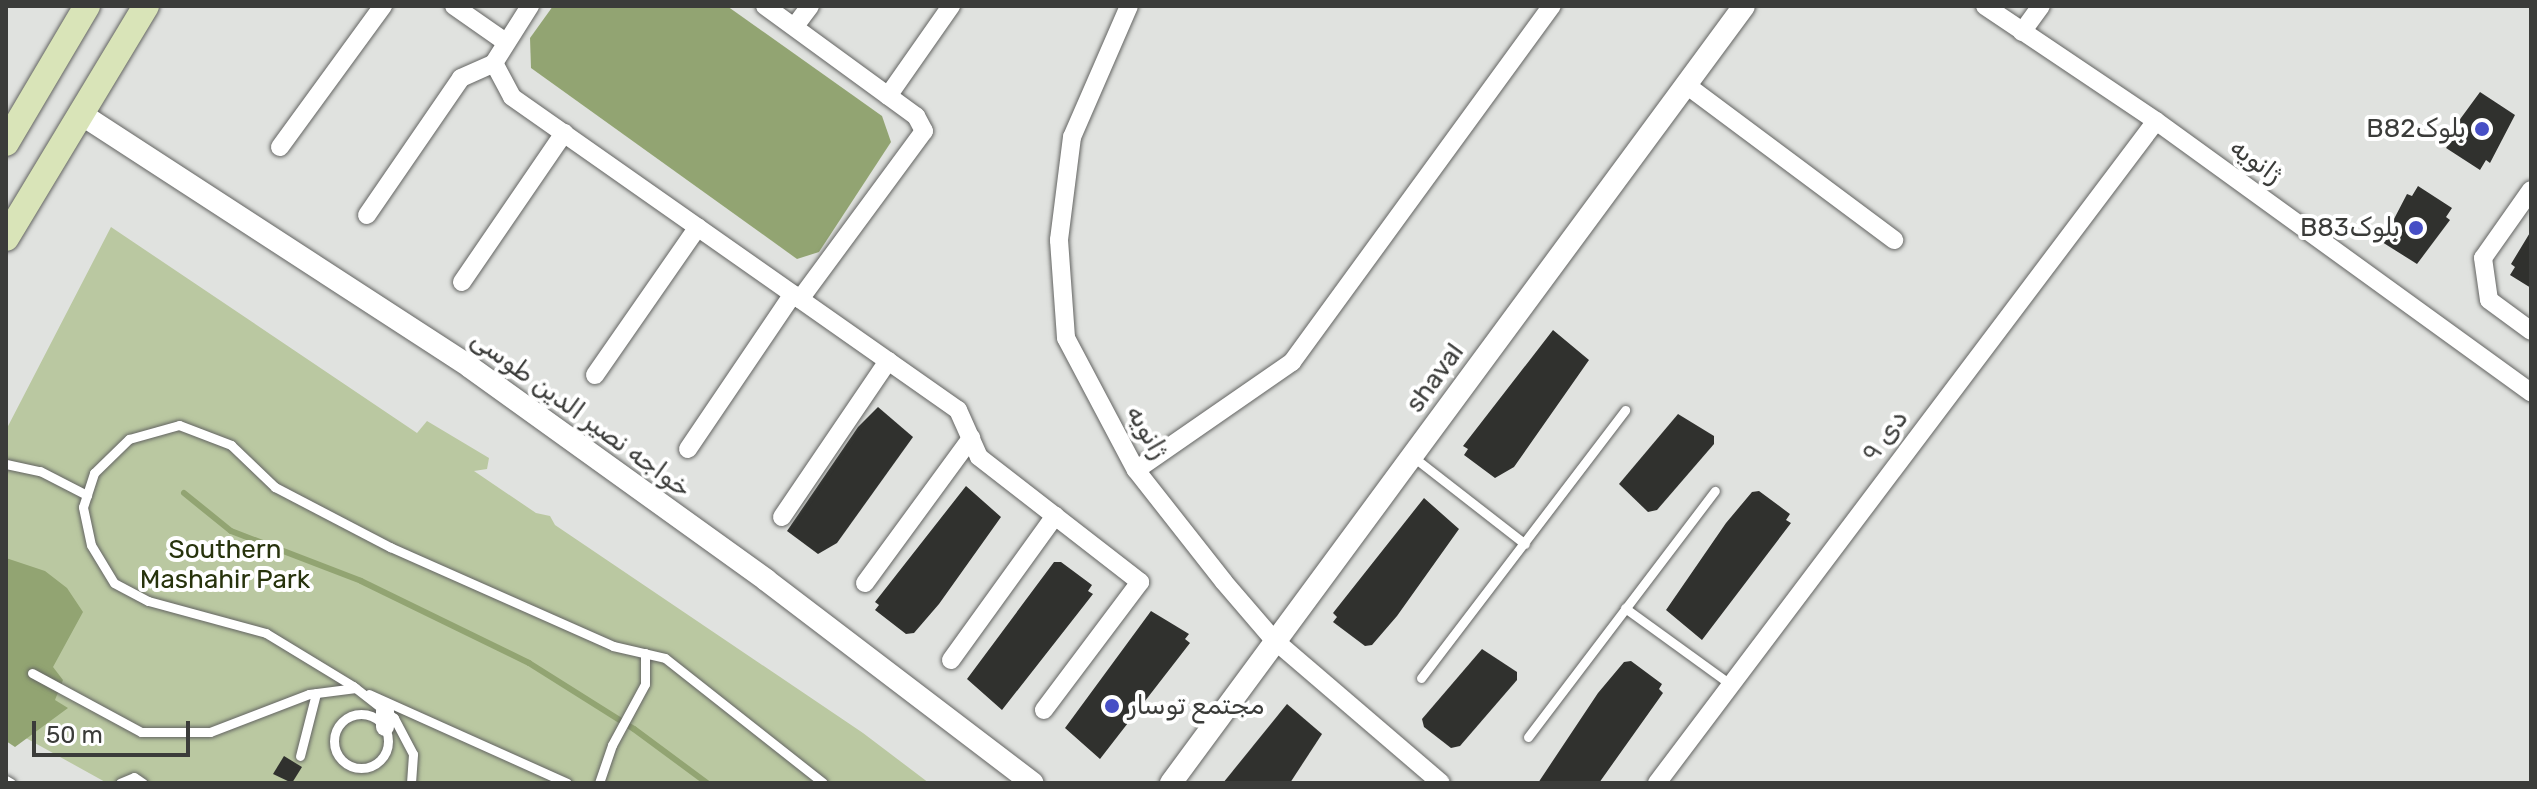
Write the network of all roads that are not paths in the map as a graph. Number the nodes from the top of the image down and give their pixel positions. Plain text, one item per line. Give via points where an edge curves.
1 (87, 6) edge
2 (146, 6) edge
3 (383, 6) edge
4 (454, 6) edge
5 (530, 6) edge
6 (765, 6) edge
7 (810, 6) edge
8 (951, 6) edge
9 (1129, 6) edge
10 (1552, 6) edge
11 (1744, 6) edge
12 (1985, 6) edge
13 (2041, 6) edge
14 (795, 26) junction
15 (2022, 32) junction
16 (504, 41) junction
17 (494, 63) junction
18 (1685, 84) junction
19 (888, 96) junction
20 (81, 114) junction
21 (2156, 121) junction
22 (564, 133) junction
23 (6, 143) edge
24 (280, 147) dead end
25 (2531, 190) edge
26 (367, 215) dead end
27 (698, 227) junction
28 (6, 238) edge
29 (1894, 240) dead end
30 (462, 282) dead end
31 (796, 296) junction
32 (2531, 331) edge
33 (888, 361) junction
34 (595, 375) dead end
35 (2531, 392) edge
36 (1625, 410) dead end
37 (971, 438) junction
38 (688, 449) dead end
39 (1412, 456) junction
40 (6, 464) edge
41 (1136, 470) junction
42 (1715, 491) dead end
43 (87, 495) junction
44 (1055, 516) junction
45 (782, 517) dead end
46 (1525, 544) junction
47 (865, 583) dead end
48 (1625, 608) junction
49 (1273, 639) junction
50 (645, 653) junction
51 (951, 660) dead end
52 (32, 673) dead end
53 (1421, 678) dead end
54 (1730, 684) junction
55 (353, 686) junction
56 (316, 693) junction
57 (1044, 710) dead end
58 (385, 719) junction
59 (1528, 737) dead end
60 (300, 756) dead end
61 (120, 783) edge
62 (143, 783) edge
63 (411, 783) edge
64 (567, 783) edge
65 (599, 783) edge
66 (823, 783) edge
67 (1032, 783) edge
68 (1171, 783) edge
69 (1441, 783) edge
70 (1657, 783) edge

1 - 23 main road
2 - 20 main road
3 - 24 street
4 - 16 street
5 - 16 street
6 - 14 street
7 - 14 street
8 - 19 street
9 - 41 street, ژانویه via 1072,137 1059,240 1066,338
10 - 41 street via 1292,362
11 - 18 street, shaval
12 - 15 street, ژانویه
13 - 15 street
14 - 19 street
15 - 21 street, ژانویه
16 - 17 street
17 - 22 street via 512,97
17 - 26 street via 461,78
18 - 29 street
18 - 39 street, shaval
19 - 31 street via 916,116 924,131
20 - 28 main road
20 - 67 street, خواجه نصیر الدین طوسی via 470,367 766,580
21 - 35 street, ژانویه
21 - 54 street, ۹ دی
22 - 27 street
22 - 30 street
25 - 32 street via 2483,258 2489,300
27 - 31 street
27 - 34 street
31 - 33 street
31 - 38 street
33 - 37 street via 958,410
33 - 45 street
36 - 46 lane
37 - 44 street via 979,457
37 - 47 street
39 - 46 lane
39 - 49 street, shaval
40 - 43 lane via 40,471
41 - 49 street, ژانویه
42 - 48 lane
43 - 50 lane via 94,473 129,439 179,425 231,445 275,487 390,547 613,646
43 - 55 lane via 83,507 91,545 114,583 148,601 266,633
44 - 51 street
44 - 57 street via 1140,582
46 - 53 lane
48 - 54 lane
48 - 59 lane
49 - 68 street, shaval
49 - 69 street, ژانویه
50 - 65 lane via 645,684 612,745
50 - 66 lane via 665,658
52 - 56 lane via 141,732 210,732
54 - 70 street, ۹ دی
55 - 56 lane
55 - 58 lane
55 - 64 lane
56 - 60 lane
58 - 58 lane via 385,754 372,766 354,767 339,756 334,739 348,717
58 - 63 lane via 413,754
61 - 62 lane via 134,777

